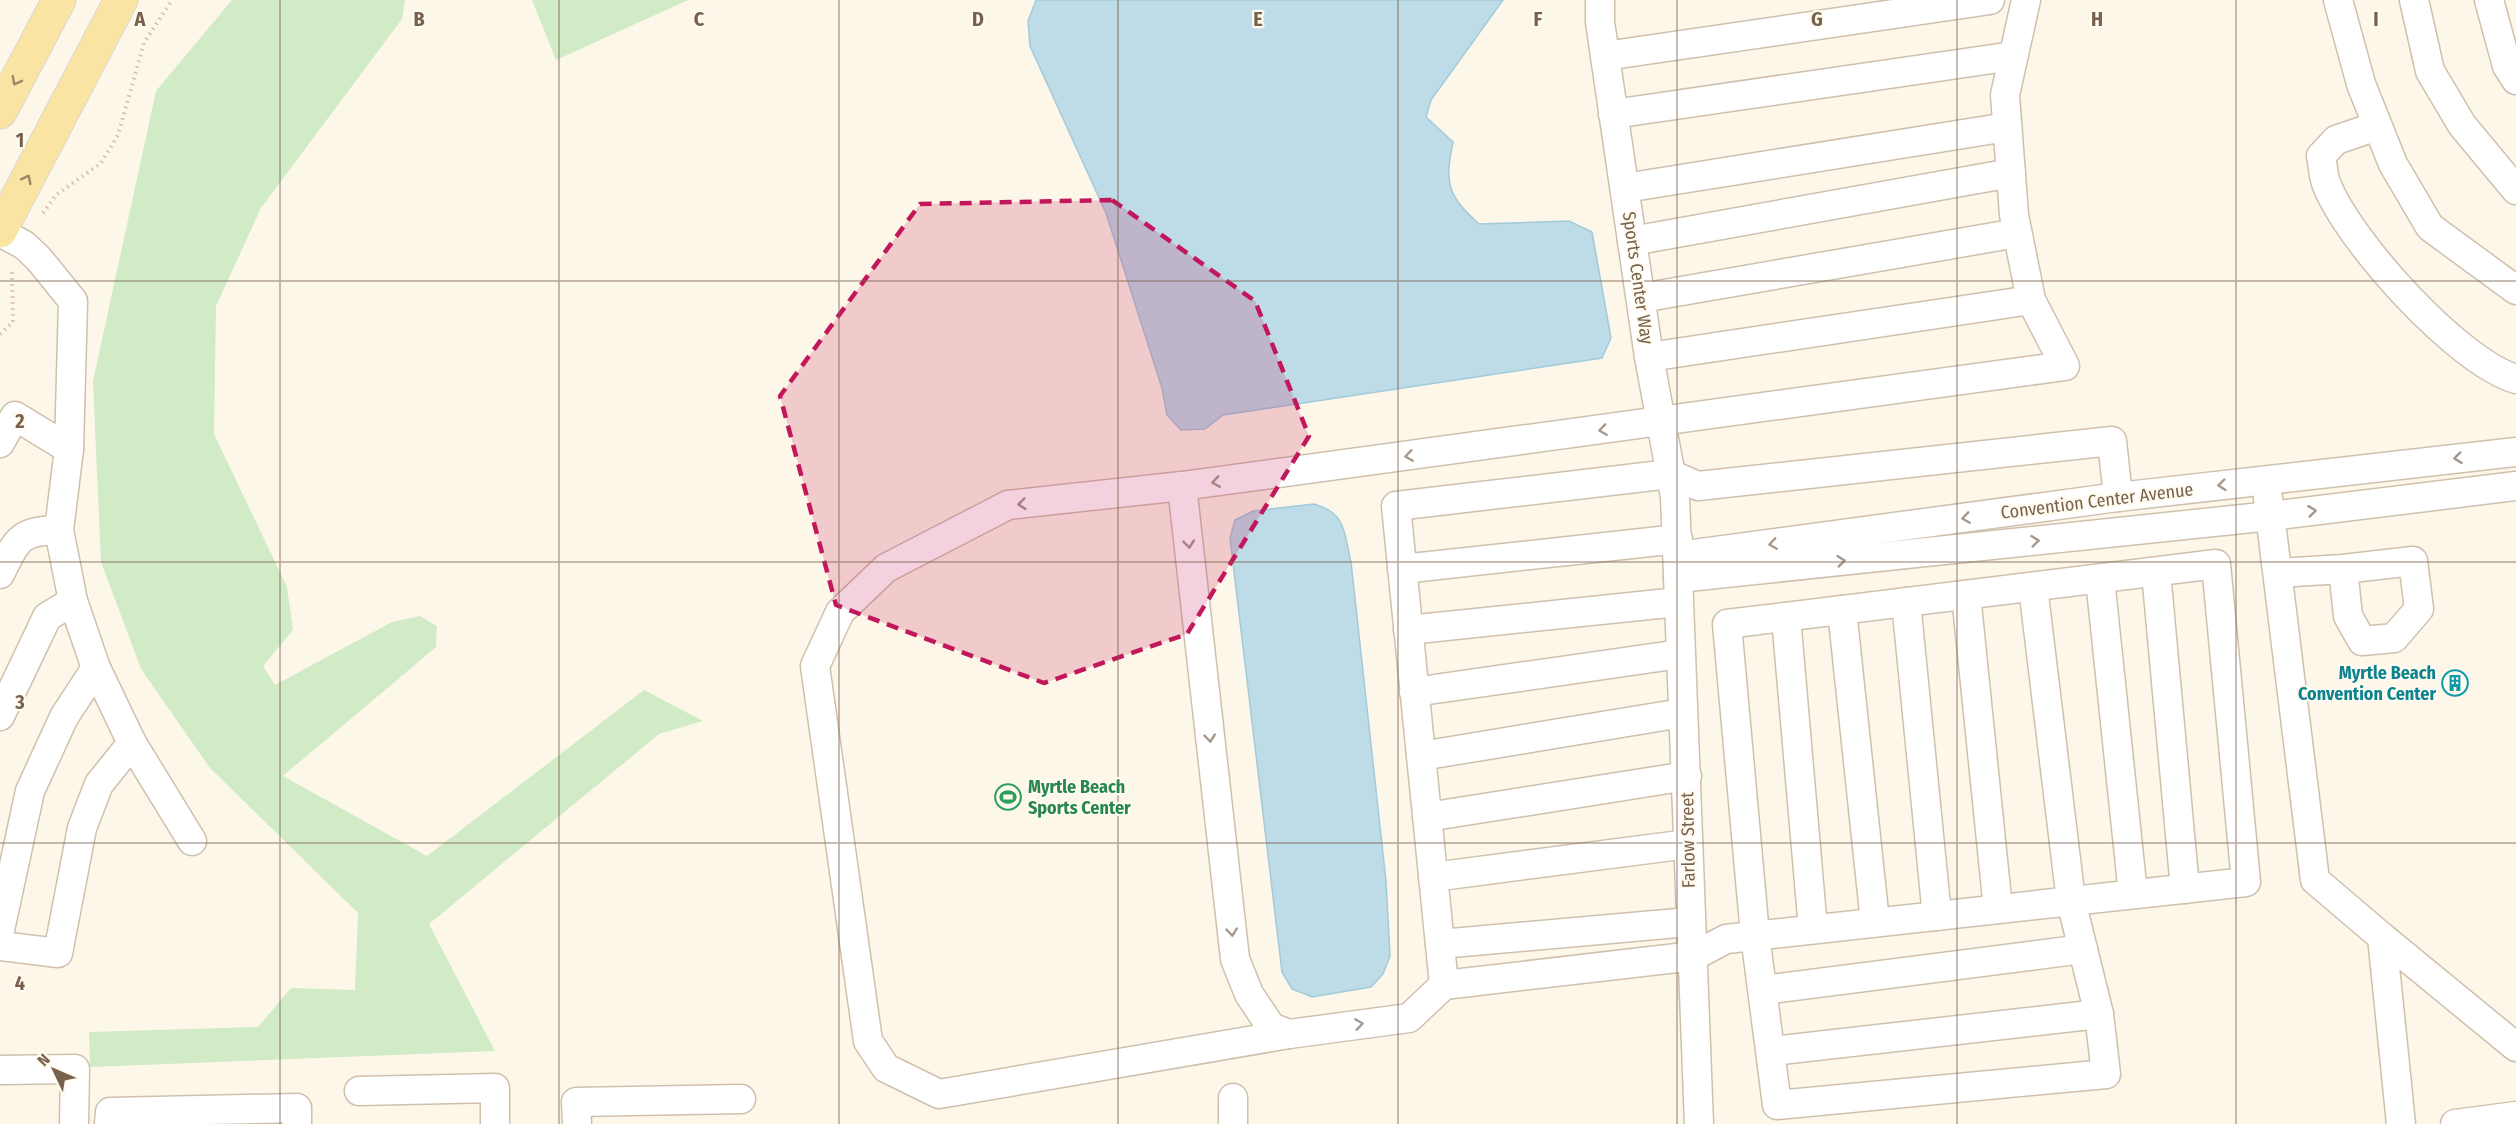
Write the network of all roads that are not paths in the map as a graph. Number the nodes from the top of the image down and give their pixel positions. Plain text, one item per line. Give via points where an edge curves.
1 (59, 0) edge
2 (121, 0) edge
3 (1600, 0) edge
4 (1990, 0) edge
5 (2026, 0) edge
6 (2338, 0) edge
7 (2414, 0) edge
8 (2489, 0) edge
9 (1605, 56) junction
10 (2013, 56) junction
11 (2516, 80) edge
12 (0, 112) edge
13 (1613, 114) junction
14 (2377, 126) junction
15 (2007, 127) junction
16 (2011, 173) junction
17 (1624, 188) junction
18 (2516, 190) edge
19 (2018, 233) junction
20 (8, 236) edge
21 (1632, 241) junction
22 (2516, 290) edge
23 (1641, 298) junction
24 (2031, 300) junction
25 (1650, 357) junction
26 (2516, 379) edge
27 (1661, 422) junction
28 (0, 443) edge
29 (69, 449) junction
30 (2516, 452) edge
31 (1670, 474) junction
32 (2265, 480) junction
33 (1182, 486) junction
34 (2516, 486) edge
35 (2118, 497) junction
36 (2271, 516) junction
37 (59, 530) junction
38 (1678, 568) junction
39 (1402, 569) junction
40 (2343, 570) dead end
41 (2156, 572) junction
42 (2278, 573) junction
43 (0, 574) edge
44 (2100, 579) junction
45 (2033, 587) junction
46 (1966, 595) junction
47 (74, 601) junction
48 (1906, 602) junction
49 (1842, 610) junction
50 (1786, 617) junction
51 (1408, 630) junction
52 (1680, 654) junction
53 (96, 668) junction
54 (1414, 692) junction
55 (1682, 713) junction
56 (0, 716) edge
57 (132, 743) junction
58 (1421, 756) junction
59 (1687, 776) junction
60 (1427, 817) junction
61 (192, 841) dead end
62 (1688, 844) junction
63 (1433, 877) junction
64 (2185, 889) junction
65 (2133, 894) junction
66 (2071, 901) junction
67 (1998, 909) junction
68 (1936, 916) junction
69 (1689, 922) junction
70 (1875, 922) junction
71 (1813, 929) junction
72 (0, 930) edge
73 (1755, 935) junction
74 (2382, 937) junction
75 (1440, 944) junction
76 (0, 946) edge
77 (2083, 949) junction
78 (1694, 956) junction
79 (1444, 985) junction
80 (1764, 990) junction
81 (2099, 1014) junction
82 (1289, 1034) junction
83 (2516, 1047) edge
84 (1772, 1051) junction
85 (0, 1070) edge
86 (359, 1091) dead end
87 (741, 1099) dead end
88 (2516, 1116) edge
89 (74, 1124) edge
90 (109, 1124) edge
91 (297, 1124) edge
92 (495, 1124) edge
93 (577, 1124) edge
94 (1699, 1124) edge
95 (2401, 1124) edge
96 (2455, 1124) edge

1 -> 12 main road
20 -> 2 main road
3 - 9 street, Sports Center Way
4 - 9 street
5 - 10 street
6 - 14 street
7 - 18 street via 2430,71 2462,124
8 - 11 street via 2507,66
9 - 13 street, Sports Center Way
10 - 13 street
10 - 15 street via 2005,95
13 - 17 street, Sports Center Way
14 - 22 street via 2393,164 2430,227
14 - 26 street via 2336,140 2321,156 2326,183 2351,227 2430,322 2500,374
15 - 16 street
15 - 17 street
16 - 19 street
16 - 21 street
17 - 21 street, Sports Center Way
19 - 23 street
19 - 24 street
20 - 29 street via 38,258 73,301
21 - 23 street, Sports Center Way
23 - 25 street, Sports Center Way
24 - 25 street
24 - 27 street via 2065,366
25 - 27 street, Sports Center Way
27 - 31 street, Sports Center Way
27 -> 33 street
28 - 29 street via 15,416
29 - 37 street
30 -> 32 street, Convention Center Avenue
31 - 35 street via 1698,486 2112,441
31 - 38 street, Sports Center Way via 1675,497
31 - 39 street via 1396,506
32 -> 35 street, Convention Center Avenue
32 - 36 street
33 -> 82 street via 1234,959 1249,994 1271,1027
33 -> 82 street via 1008,505 886,568 840,612 815,666 868,1041 886,1068 939,1094
36 -> 34 street, Convention Center Avenue
35 -> 38 street, Convention Center Avenue
38 -> 36 street, Convention Center Avenue
36 - 42 street
37 - 43 street via 32,531 15,545
37 - 47 street
38 - 39 street
38 - 51 street
38 - 52 street, Farlow Street
39 - 51 street
40 - 42 street
41 - 44 street
41 - 64 street
41 - 64 street via 2216,564 2246,882
42 - 74 street via 2315,880
44 - 45 street
44 - 65 street
45 - 46 street
45 - 66 street
46 - 48 street
46 - 67 street
47 - 53 street
47 - 56 street via 47,617
48 - 49 street
48 - 68 street
49 - 50 street
49 - 70 street
50 - 71 street
50 - 73 street via 1727,624
51 - 54 street
52 - 54 street
52 - 55 street, Farlow Street
53 - 57 street
53 - 72 street via 64,717 30,791
54 - 58 street
55 - 58 street
55 - 59 street, Farlow Street
57 - 61 street
57 - 76 street via 99,784 82,828 58,953
58 - 60 street
59 - 60 street
59 - 62 street, Farlow Street
60 - 63 street
62 - 63 street
62 - 69 street, Farlow Street
63 - 75 street
64 - 65 street
65 - 66 street
66 - 67 street
66 - 77 street
67 - 68 street
68 - 70 street
69 - 75 street
69 - 78 street, Farlow Street
70 - 71 street
71 - 73 street
73 - 78 street via 1726,939
73 - 80 street
74 - 83 street
74 - 95 street
75 - 79 street
77 - 80 street
77 - 81 street
78 - 79 street
78 - 94 street, Farlow Street
82 -> 79 street via 1409,1017
80 - 84 street
81 - 84 street
81 - 84 street via 2106,1074 1777,1105
85 - 89 street via 75,1070
86 - 92 street via 495,1088
87 - 93 street via 576,1102
88 - 96 street
90 - 91 street via 110,1112 297,1108

